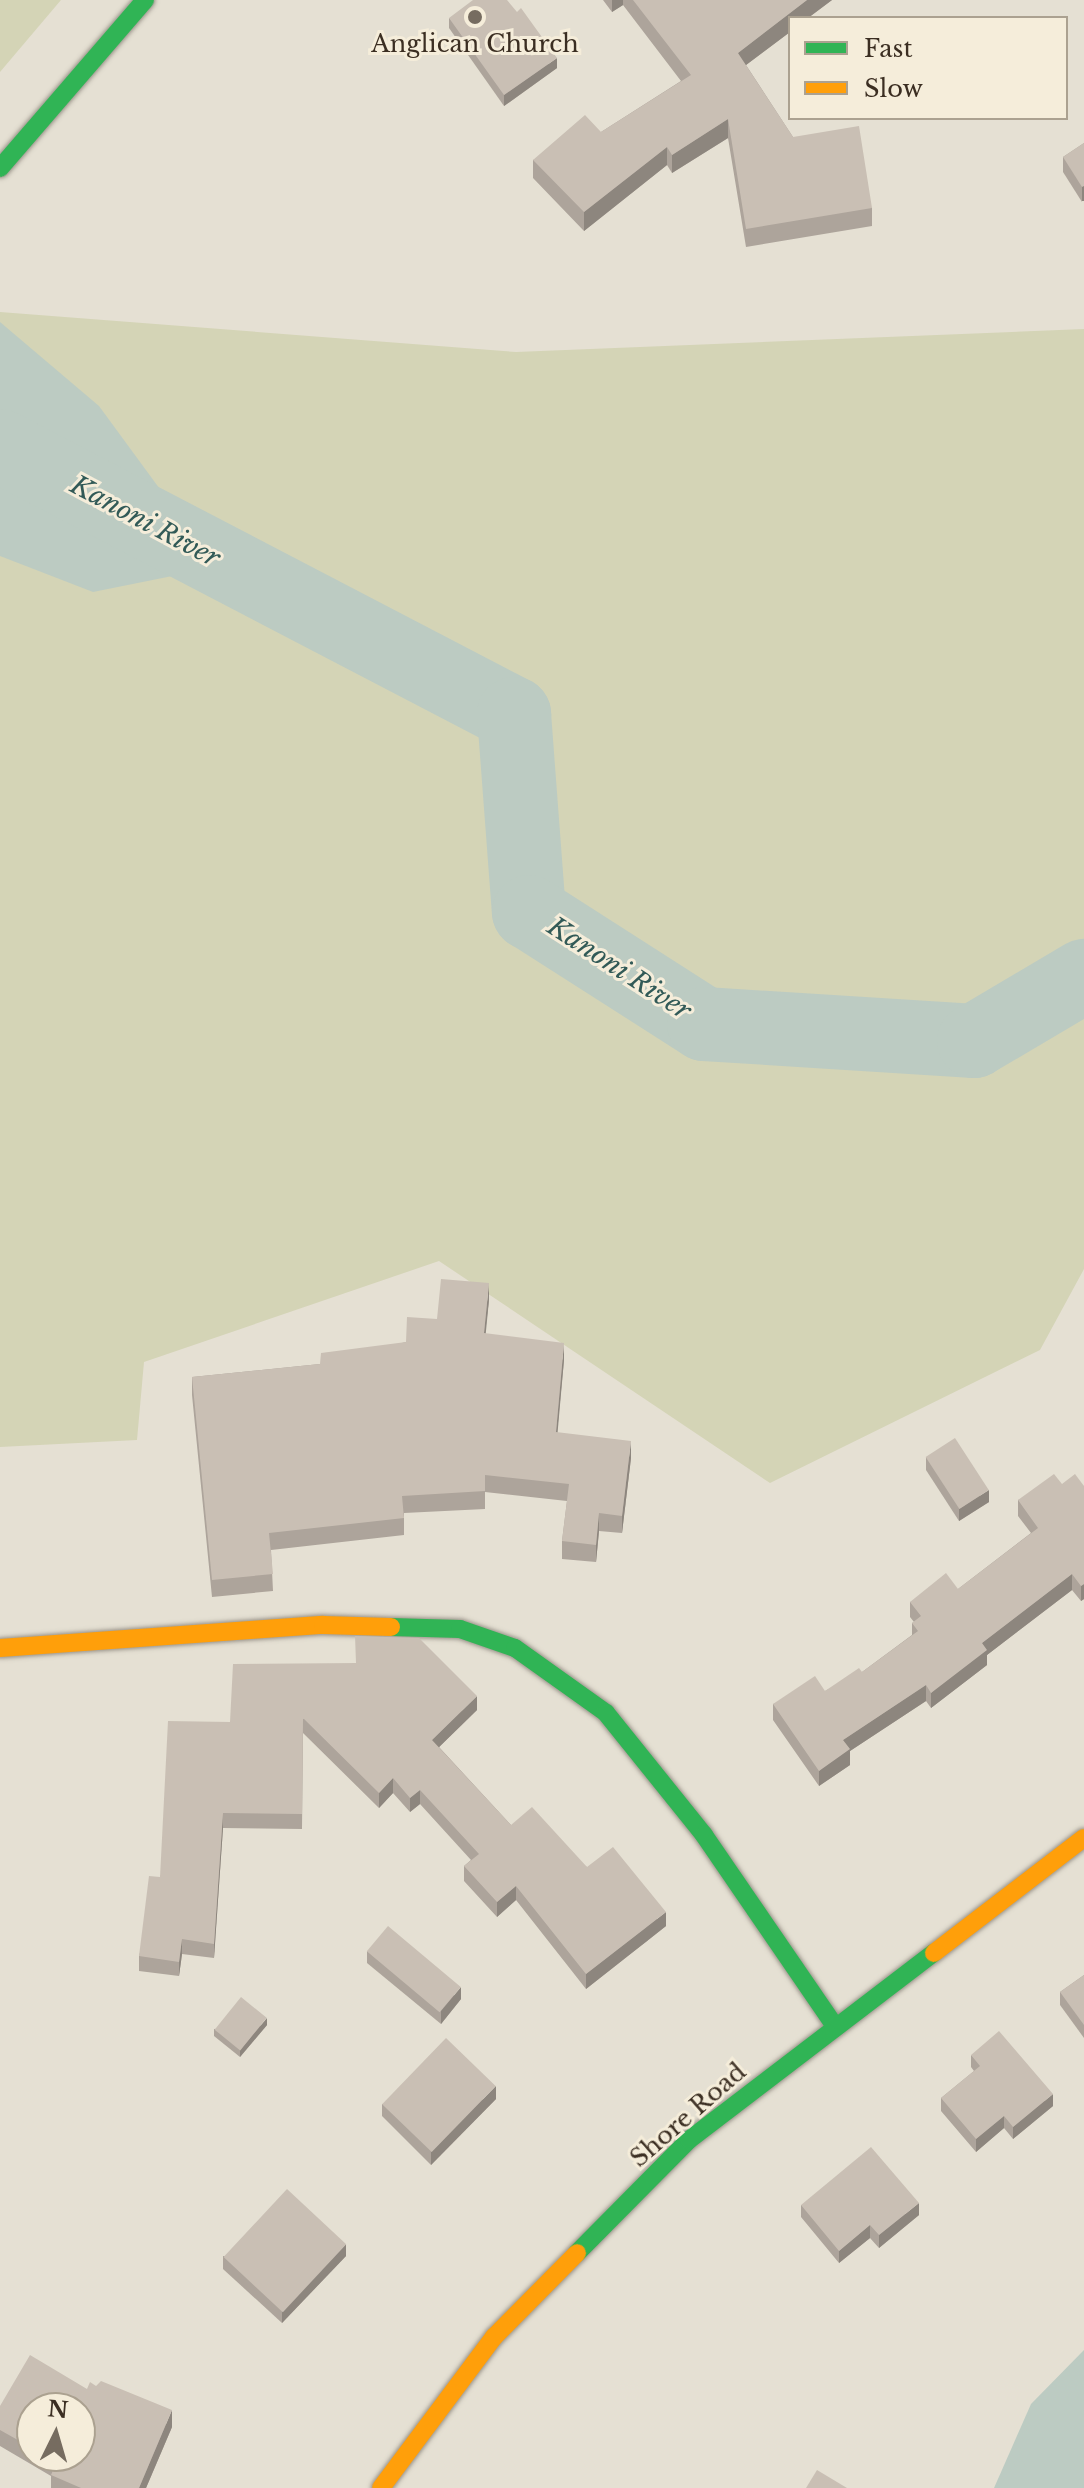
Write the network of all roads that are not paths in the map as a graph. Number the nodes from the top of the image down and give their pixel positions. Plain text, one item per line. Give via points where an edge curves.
1 (145, 0) edge
2 (0, 168) edge
3 (0, 1648) edge
4 (1084, 1838) edge
5 (834, 2025) junction
6 (381, 2488) edge

1 - 2 street
3 - 5 street via 323,1625 460,1629 515,1648 606,1713 704,1835
4 - 5 street, Shore Road
5 - 6 street, Shore Road via 689,2140 494,2337

